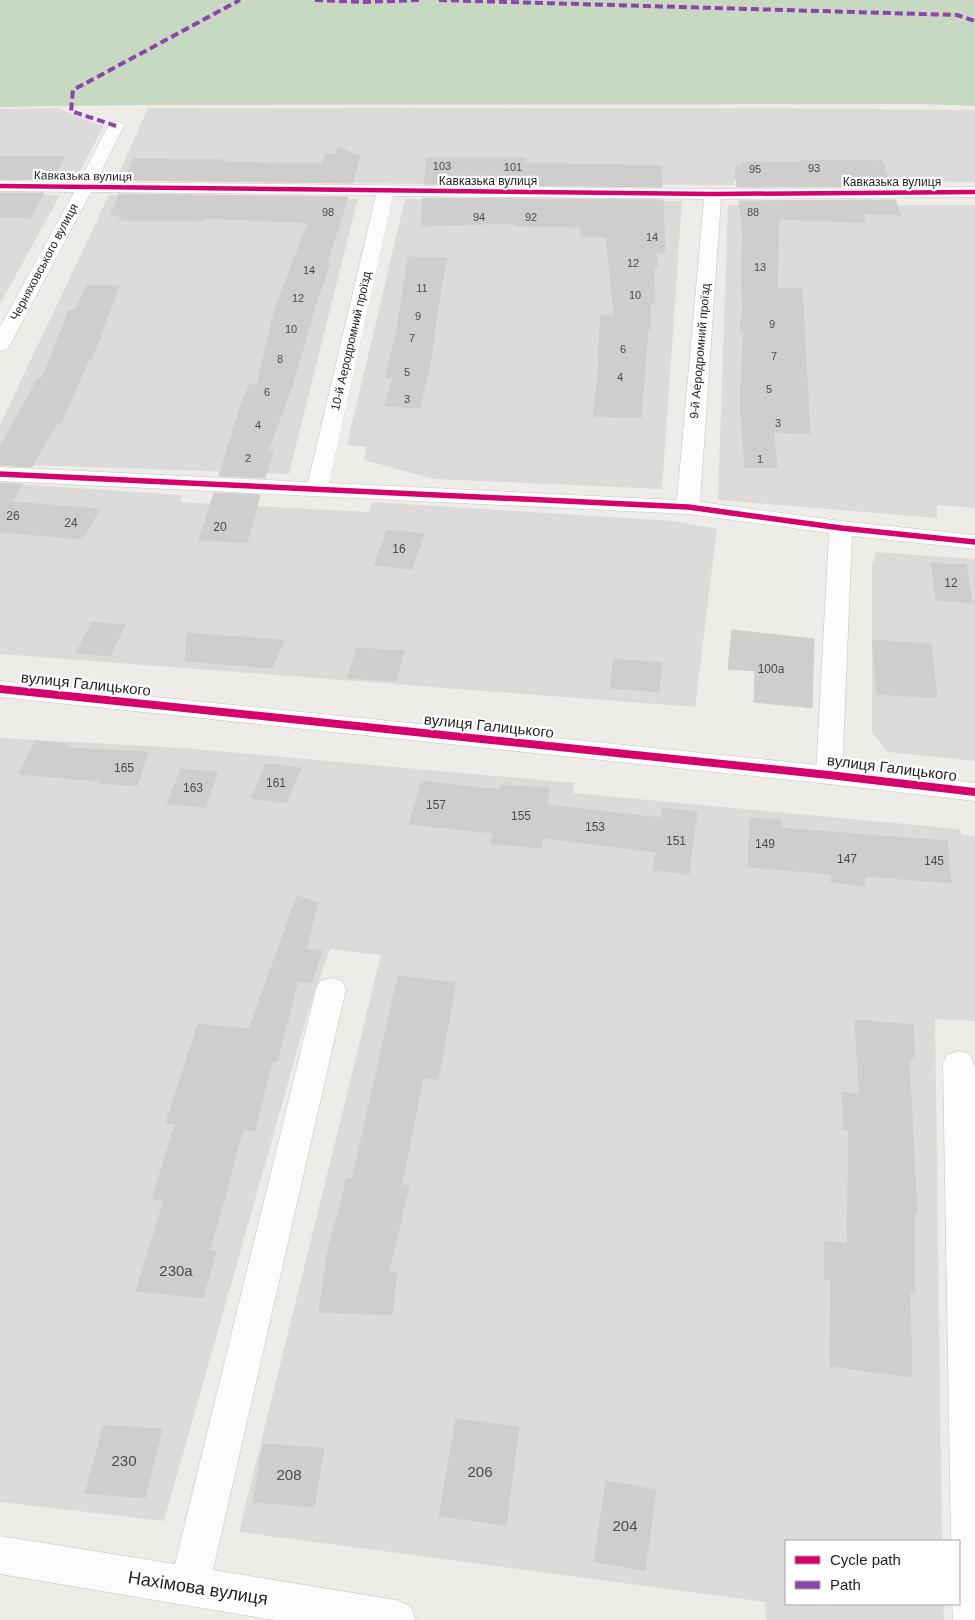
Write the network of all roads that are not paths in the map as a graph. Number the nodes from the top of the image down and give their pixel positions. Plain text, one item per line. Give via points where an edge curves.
1 (116, 126) dead end
2 (0, 186) edge
3 (86, 187) junction
4 (385, 192) junction
5 (975, 192) edge
6 (713, 194) junction
7 (0, 344) edge
8 (0, 474) edge
9 (317, 489) junction
10 (688, 507) junction
11 (840, 528) junction
12 (975, 542) edge
13 (0, 689) edge
14 (829, 775) junction
15 (975, 792) edge
16 (332, 989) dead end
17 (959, 1063) dead end
18 (0, 1555) edge
19 (189, 1587) junction
20 (396, 1620) edge
21 (973, 1620) edge

1 - 3 street, Черняховського вулиця
2 - 3 street, Кавказька вулиця
3 - 4 street, Кавказька вулиця
3 - 7 street, Черняховського вулиця
4 - 6 street, Кавказька вулиця
4 - 9 street, 10-й Аеродромний проїзд
5 - 6 street, Кавказька вулиця
6 - 10 street, 9-й Аеродромний проїзд
8 - 9 street
9 - 10 street
10 - 11 street
11 - 12 street
11 - 14 street
13 - 14 street, вулиця Галицького
14 - 15 street, вулиця Галицького
16 - 19 street
17 - 21 street
18 - 19 street, Нахімова вулиця
19 - 20 street, Нахімова вулиця

